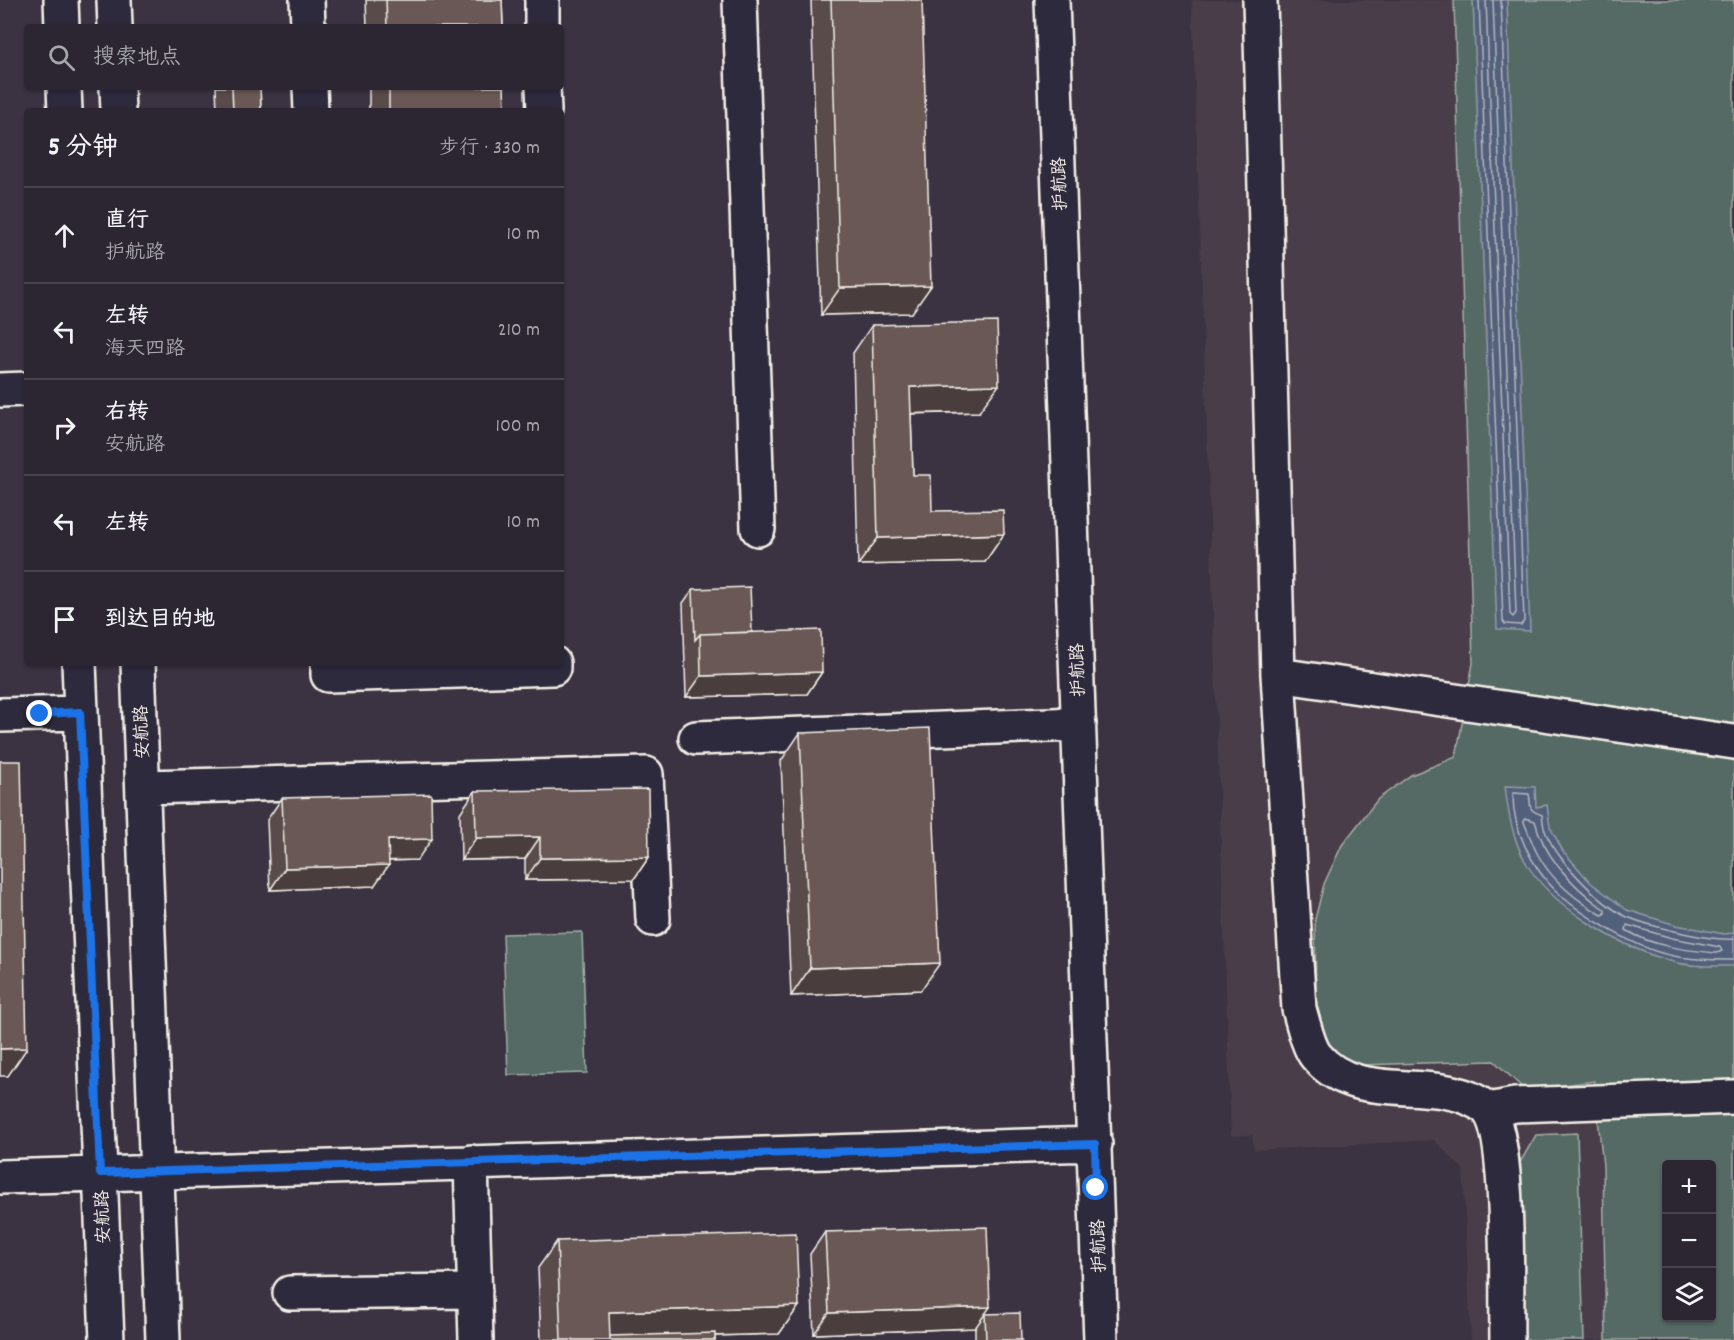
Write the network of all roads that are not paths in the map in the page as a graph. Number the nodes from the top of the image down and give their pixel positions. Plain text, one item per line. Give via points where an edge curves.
1 (61, 0) edge
2 (114, 0) edge
3 (307, 0) edge
4 (542, 0) edge
5 (740, 0) edge
6 (1052, 0) edge
7 (1260, 0) edge
8 (62, 24) edge
9 (115, 24) edge
10 (308, 24) edge
11 (542, 24) edge
12 (64, 90) edge
13 (117, 90) edge
14 (310, 90) edge
15 (543, 90) edge
16 (65, 108) edge
17 (118, 108) edge
18 (311, 108) edge
19 (544, 108) edge
20 (24, 389) edge
21 (0, 390) edge
22 (758, 529) dead end
23 (79, 666) edge
24 (138, 666) edge
25 (328, 666) edge
26 (553, 666) edge
27 (1278, 675) junction
28 (80, 712) junction
29 (0, 715) edge
30 (1079, 724) junction
31 (696, 738) dead end
32 (1734, 742) edge
33 (143, 787) junction
34 (653, 919) dead end
35 (1734, 1097) edge
36 (1489, 1110) junction
37 (1095, 1144) junction
38 (471, 1162) junction
39 (157, 1171) junction
40 (100, 1173) junction
41 (0, 1177) edge
42 (475, 1291) junction
43 (290, 1293) dead end
44 (107, 1340) edge
45 (163, 1340) edge
46 (476, 1340) edge
47 (1101, 1340) edge
48 (1507, 1340) edge

1 - 8 street
2 - 9 street
3 - 10 street
4 - 11 street
5 - 22 street
6 - 30 street, 护航路
7 - 27 street
12 - 16 street
13 - 17 street
14 - 18 street
15 - 19 street
20 - 21 street
23 - 28 street, 安航路
24 - 33 street, 安航路
25 - 26 street via 328,675
27 - 32 street
27 - 36 street via 1299,1009 1314,1054 1332,1073 1362,1084 1447,1091
28 - 29 street
28 - 40 street, 安航路
30 - 31 street
30 - 37 street, 护航路
33 - 34 street via 646,774
33 - 39 street, 安航路
35 - 36 street via 1515,1105
36 - 48 street via 1498,1132 1504,1185
37 - 38 street
37 - 47 street, 护航路
38 - 39 street
38 - 42 street
39 - 40 street
39 - 45 street, 安航路
40 - 41 street
40 - 44 street, 安航路
42 - 43 street
42 - 46 street

